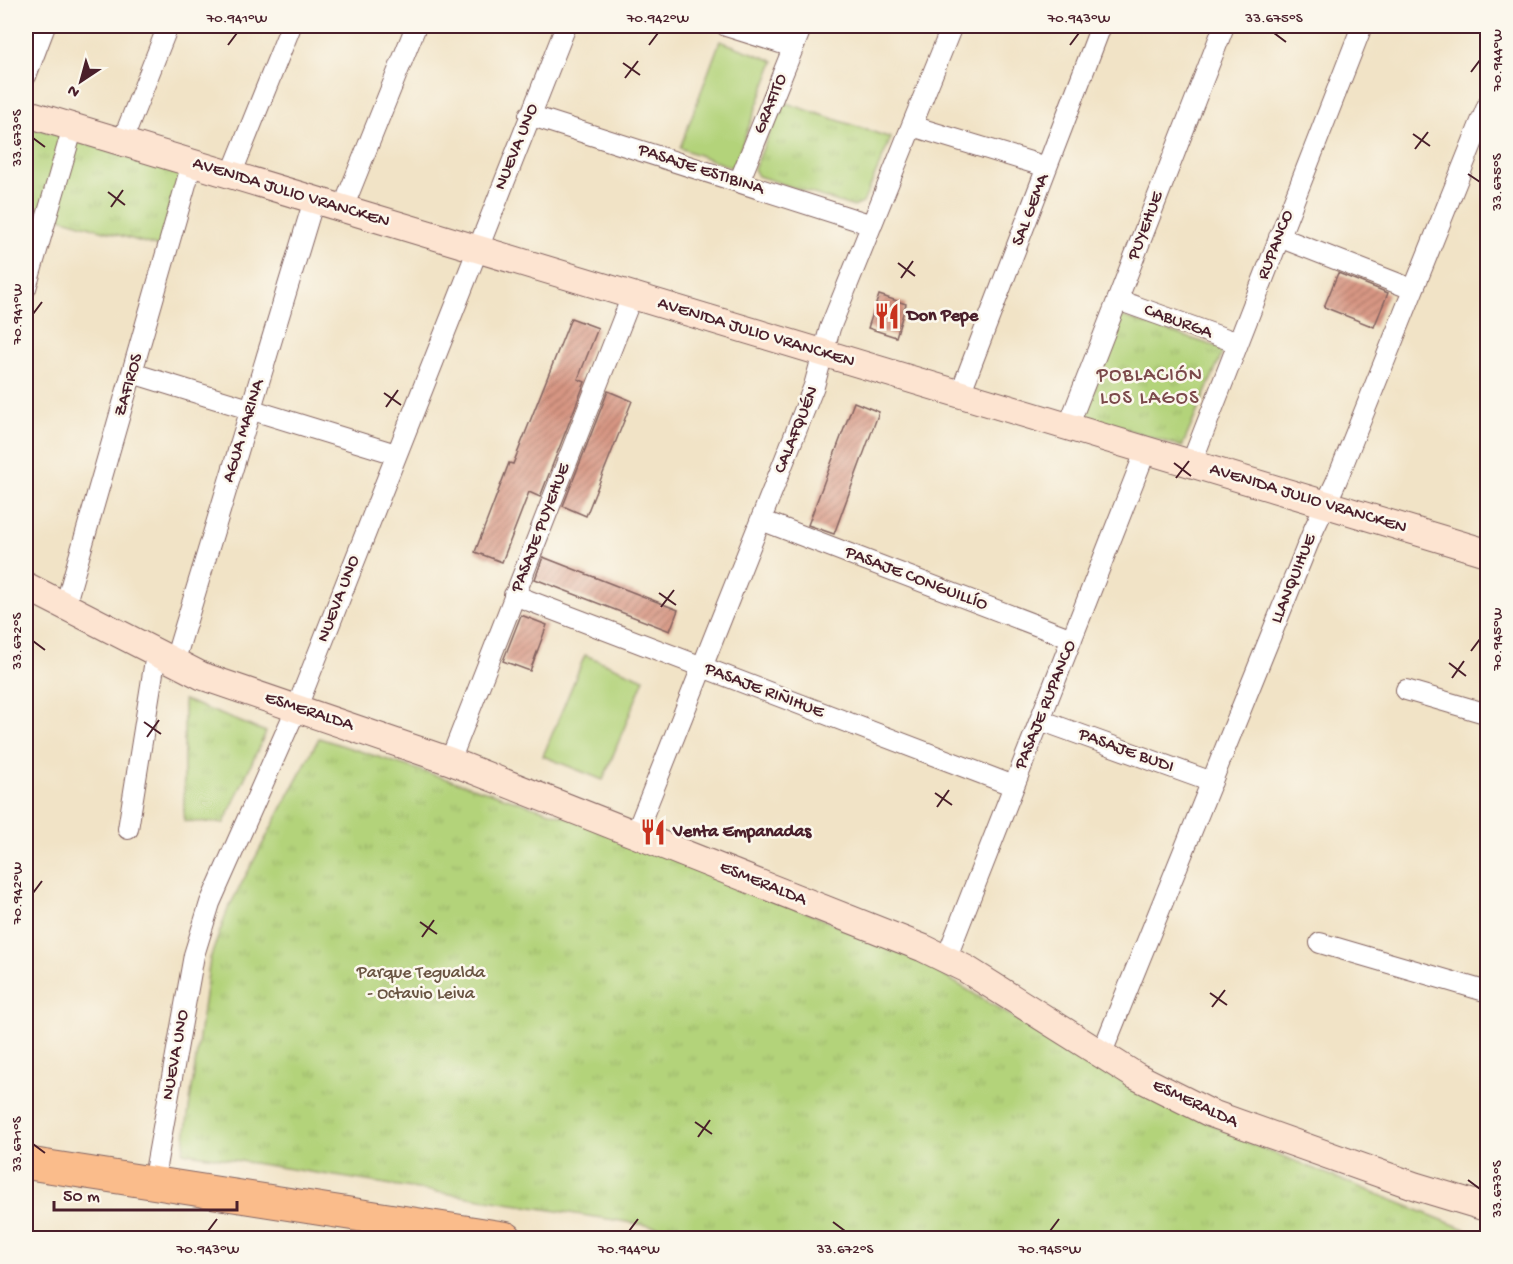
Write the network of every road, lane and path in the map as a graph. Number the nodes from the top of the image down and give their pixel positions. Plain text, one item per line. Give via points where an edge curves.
1 (45, 26) edge
2 (168, 26) edge
3 (291, 26) edge
4 (416, 26) edge
5 (566, 26) edge
6 (726, 26) edge
7 (802, 26) edge
8 (952, 26) edge
9 (1101, 26) edge
10 (1224, 26) edge
11 (1362, 26) edge
12 (793, 47) junction
13 (26, 76) edge
14 (1488, 104) edge
15 (26, 113) edge
16 (530, 115) junction
17 (912, 126) junction
18 (74, 127) junction
19 (122, 142) junction
20 (192, 163) junction
21 (1047, 167) junction
22 (231, 175) junction
23 (740, 182) junction
24 (314, 200) junction
25 (343, 208) junction
26 (872, 225) junction
27 (1279, 237) junction
28 (476, 248) junction
29 (26, 288) edge
30 (1412, 289) junction
31 (632, 296) junction
32 (1118, 300) junction
33 (1238, 343) junction
34 (824, 353) junction
35 (132, 373) junction
36 (960, 394) junction
37 (251, 410) junction
38 (1068, 427) junction
39 (1146, 450) junction
40 (396, 454) junction
41 (1191, 464) junction
42 (1326, 504) junction
43 (761, 520) junction
44 (1488, 553) edge
45 (26, 586) edge
46 (514, 595) junction
47 (64, 606) junction
48 (1072, 639) junction
49 (165, 658) junction
50 (702, 667) junction
51 (1406, 690) dead end
52 (297, 707) junction
53 (1488, 714) edge
54 (1040, 720) junction
55 (450, 761) junction
56 (1212, 782) junction
57 (1014, 786) junction
58 (128, 829) dead end
59 (636, 833) junction
60 (1320, 943) dead end
61 (946, 959) junction
62 (1488, 992) edge
63 (1101, 1055) junction
64 (26, 1163) edge
65 (153, 1183) junction
66 (1488, 1208) edge
67 (506, 1239) edge

1 - 13 street
2 - 19 street
3 - 22 street
4 - 25 street
5 - 16 street, NUEVA UNO
6 - 12 street
7 - 12 street, GRAFITO
8 - 17 street, CALAFQUÉN
9 - 21 street, SAL GEMA
10 - 32 street, PUYEHUE
11 - 27 street, RUPANCO
12 - 23 street, GRAFITO
14 - 30 street, LLANQUIHUE
15 - 18 street, AVENIDA JULIO VRANCKEN
16 - 23 street, PASAJE ESTIBINA
16 - 28 street, NUEVA UNO
17 - 21 street
17 - 26 street, CALAFQUÉN
18 - 19 street, AVENIDA JULIO VRANCKEN
18 - 29 street
19 - 20 street, AVENIDA JULIO VRANCKEN
20 - 22 street, AVENIDA JULIO VRANCKEN
20 - 35 street, ZAFIROS
21 - 36 street, SAL GEMA
22 - 24 street, AVENIDA JULIO VRANCKEN
23 - 26 street, PASAJE ESTIBINA
24 - 25 street, AVENIDA JULIO VRANCKEN
24 - 37 street, AGUA MARINA
25 - 28 street, AVENIDA JULIO VRANCKEN
26 - 34 street, CALAFQUÉN via 830,328
27 - 30 street
27 - 33 street, RUPANCO
28 - 31 street, AVENIDA JULIO VRANCKEN
28 - 40 street, NUEVA UNO
30 - 42 street, LLANQUIHUE
31 - 34 street, AVENIDA JULIO VRANCKEN
31 - 46 street, PASAJE PUYEHUE
32 - 33 street, CABURGA
32 - 38 street, PUYEHUE
33 - 41 street, RUPANCO
34 - 36 street, AVENIDA JULIO VRANCKEN
34 - 43 street, CALAFQUÉN
35 - 37 street
35 - 47 street, ZAFIROS
36 - 38 street, AVENIDA JULIO VRANCKEN
37 - 40 street
37 - 49 street, AGUA MARINA
38 - 39 street, AVENIDA JULIO VRANCKEN
39 - 41 street, AVENIDA JULIO VRANCKEN
39 - 48 street, PASAJE RUPANCO
40 - 52 street, NUEVA UNO
41 - 42 street, AVENIDA JULIO VRANCKEN
42 - 44 street, AVENIDA JULIO VRANCKEN
42 - 56 street, LLANQUIHUE
43 - 48 street, PASAJE CONGUILLÍO
43 - 50 street, CALAFQUÉN
45 - 47 street, ESMERALDA
46 - 50 street, PASAJE RIÑIHUE
46 - 55 street, PASAJE PUYEHUE
47 - 49 street, ESMERALDA
48 - 54 street, PASAJE RUPANCO
49 - 52 street, ESMERALDA via 223,685
49 - 58 street, AGUA MARINA
50 - 57 street, PASAJE RIÑIHUE
50 - 59 street, CALAFQUÉN
51 - 53 street
52 - 55 street, ESMERALDA
52 - 65 street, NUEVA UNO via 199,936
54 - 56 street, PASAJE BUDI
54 - 57 street, PASAJE RUPANCO
55 - 59 street, ESMERALDA
56 - 63 street, LLANQUIHUE
57 - 61 street, PASAJE RUPANCO
59 - 61 street, ESMERALDA
60 - 62 street
61 - 63 street, ESMERALDA
63 - 66 street, ESMERALDA via 1172,1095 1250,1129
64 - 65 main road
65 - 67 main road

